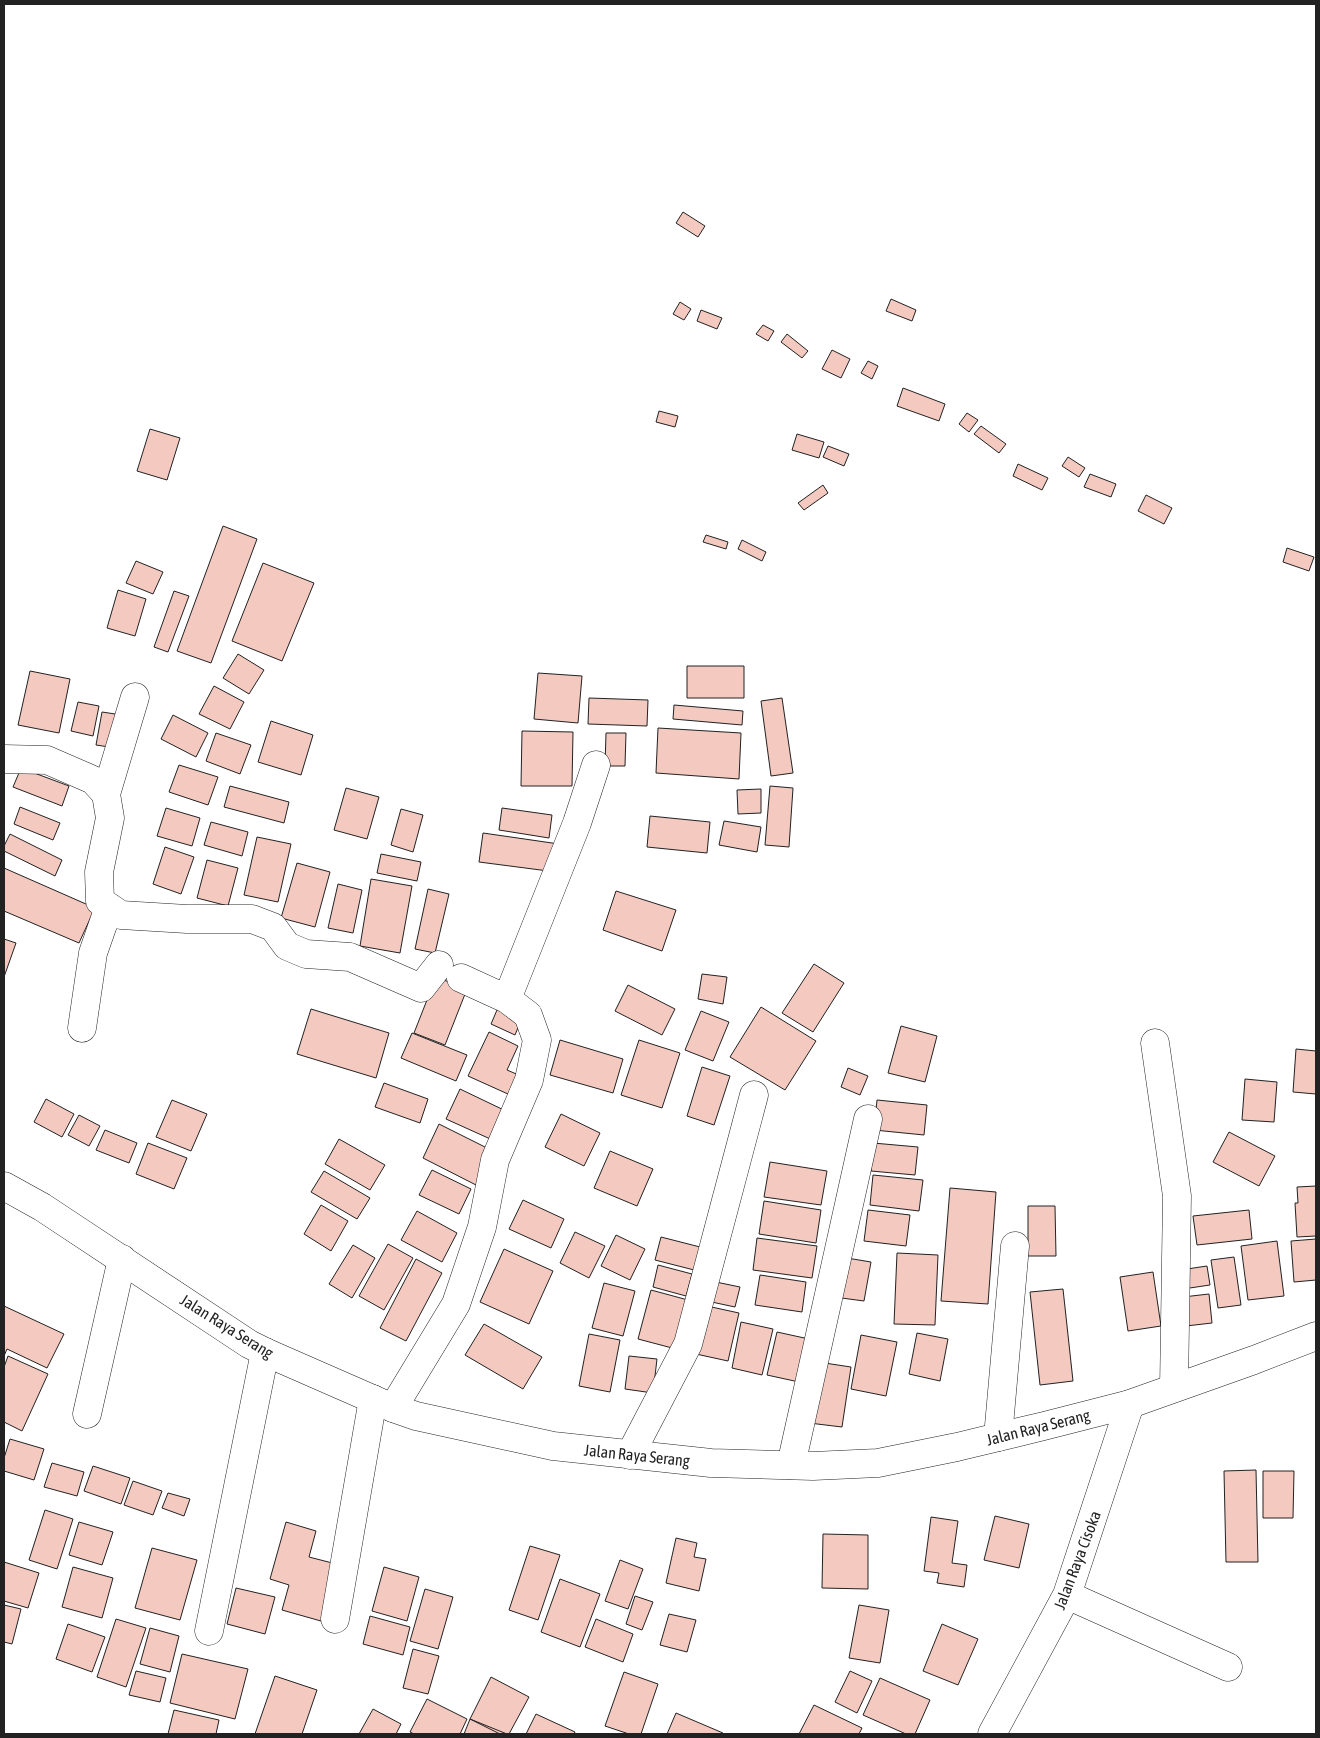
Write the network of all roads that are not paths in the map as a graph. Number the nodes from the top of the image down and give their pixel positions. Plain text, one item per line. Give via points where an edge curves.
1 (135, 697) dead end
2 (4, 759) edge
3 (596, 765) dead end
4 (106, 794) junction
5 (109, 907) junction
6 (507, 999) junction
7 (82, 1028) dead end
8 (1154, 1043) dead end
9 (754, 1095) dead end
10 (868, 1119) dead end
11 (4, 1186) edge
12 (1015, 1246) dead end
13 (122, 1259) junction
14 (1316, 1336) edge
15 (265, 1352) junction
16 (1174, 1388) junction
17 (383, 1404) junction
18 (1130, 1404) junction
19 (87, 1414) dead end
20 (998, 1437) junction
21 (630, 1455) junction
22 (791, 1465) junction
23 (1067, 1595) junction
24 (336, 1619) dead end
25 (209, 1631) dead end
26 (1228, 1667) dead end
27 (992, 1734) edge

1 - 4 main road
2 - 4 main road via 47,760 93,780
3 - 6 main road via 577,823
4 - 5 main road via 110,818 99,872 100,902
5 - 6 main road via 121,915 252,919 273,927 287,946 306,954 350,957 421,988 450,971
5 - 7 main road via 93,953
6 - 17 main road via 528,1015 537,1040 529,1080 495,1160 482,1227 456,1304
8 - 16 main road via 1177,1196
9 - 21 main road via 688,1344
10 - 22 main road
11 - 13 main road, Jalan Raya Serang
12 - 20 main road
13 - 15 main road, Jalan Raya Serang
13 - 19 main road
14 - 16 main road, Jalan Raya Serang
15 - 17 main road, Jalan Raya Serang
15 - 25 main road
16 - 18 main road, Jalan Raya Serang
17 - 21 main road, Jalan Raya Serang via 416,1416 553,1446
17 - 24 main road
18 - 20 main road, Jalan Raya Serang
18 - 23 main road, Jalan Raya Cisoka
20 - 22 main road, Jalan Raya Serang via 878,1463
21 - 22 main road, Jalan Raya Serang via 711,1463
23 - 26 main road
23 - 27 main road, Jalan Raya Cisoka

